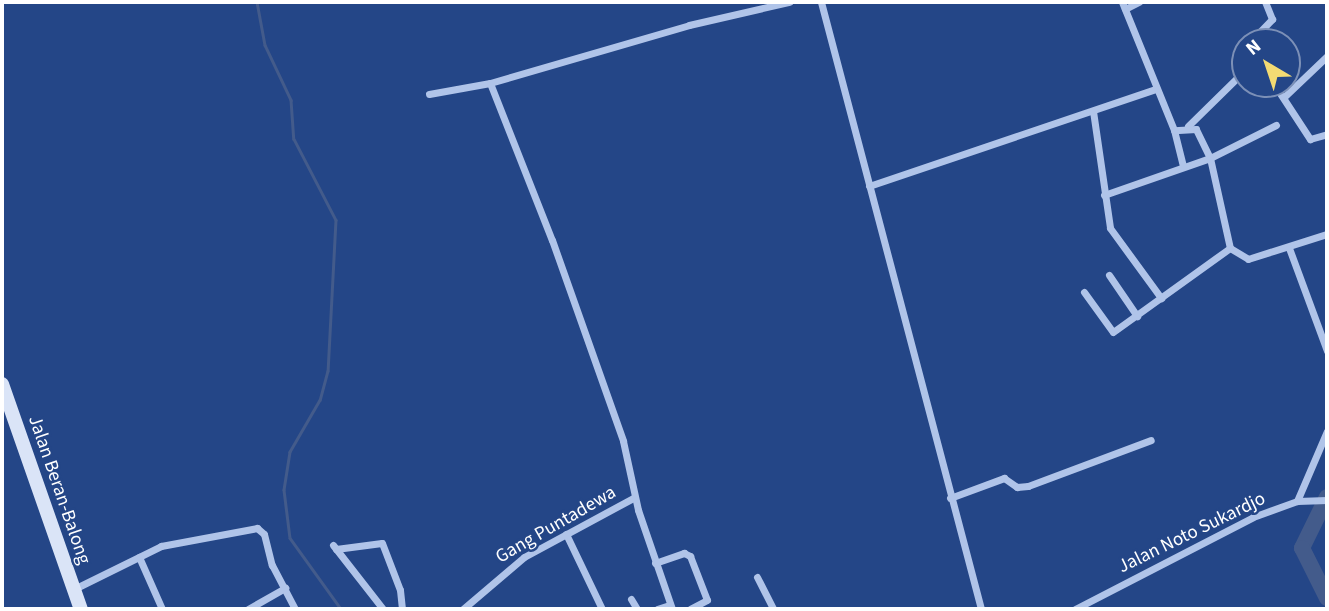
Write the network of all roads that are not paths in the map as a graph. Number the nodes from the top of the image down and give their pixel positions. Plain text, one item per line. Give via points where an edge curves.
1 (789, 2) edge
2 (821, 2) edge
3 (1139, 2) edge
4 (1265, 2) edge
5 (1123, 5) edge
6 (1263, 28) edge
7 (1327, 56) edge
8 (1301, 81) edge
9 (490, 83) junction
10 (1231, 84) edge
11 (1156, 89) junction
12 (429, 94) dead end
13 (1285, 98) edge
14 (1093, 111) junction
15 (1276, 125) dead end
16 (1188, 126) junction
17 (1174, 130) junction
18 (1327, 134) edge
19 (1210, 158) junction
20 (1183, 165) junction
21 (869, 186) junction
22 (1104, 195) junction
23 (1327, 234) edge
24 (1230, 248) junction
25 (1289, 248) junction
26 (1109, 275) dead end
27 (1084, 292) dead end
28 (1161, 298) junction
29 (1137, 316) junction
30 (1327, 351) edge
31 (2, 384) edge
32 (1327, 431) edge
33 (1151, 440) dead end
34 (635, 498) junction
35 (950, 498) junction
36 (1327, 500) edge
37 (1297, 501) junction
38 (566, 534) junction
39 (139, 557) junction
40 (655, 563) junction
41 (757, 577) dead end
42 (285, 589) junction
43 (74, 590) junction
44 (631, 599) dead end
45 (670, 607) edge
46 (81, 609) edge
47 (162, 609) edge
48 (248, 609) edge
49 (295, 609) edge
50 (383, 609) edge
51 (402, 609) edge
52 (463, 609) edge
53 (603, 609) edge
54 (637, 609) edge
55 (657, 609) edge
56 (690, 609) edge
57 (773, 609) edge
58 (981, 609) edge
59 (1075, 609) edge

1 - 9 street
2 - 21 street
3 - 5 street
4 - 6 street via 1272,19
5 - 11 street
7 - 8 street
9 - 12 street
9 - 34 street via 623,441
10 - 16 street
11 - 14 street
11 - 17 street
13 - 18 street via 1310,139
14 - 21 street
14 - 22 street via 1102,150
15 - 19 street
16 - 17 street
16 - 19 street via 1199,132
17 - 20 street
19 - 20 street
19 - 24 street
20 - 22 street
21 - 35 street
22 - 28 street via 1116,239
23 - 25 street
24 - 25 street via 1242,259
24 - 28 street
25 - 30 street
26 - 29 street
27 - 29 street via 1111,332
28 - 29 street
31 - 43 main road, Jalan Beran-Balong
32 - 37 street
33 - 35 street via 1028,486 1017,487 1008,477
34 - 38 street, Gang Puntadewa
34 - 40 street
35 - 58 street
36 - 37 street, Jalan Noto Sukardjo
37 - 59 street, Jalan Noto Sukardjo via 1253,517
38 - 52 street, Gang Puntadewa via 506,569
38 - 53 street
39 - 42 street via 176,542 257,528 264,534 272,565
39 - 43 street
39 - 47 street
40 - 45 street
40 - 56 street via 684,553 690,556 707,600
41 - 57 street
42 - 48 street
42 - 49 street
43 - 46 main road, Jalan Beran-Balong
44 - 54 street
45 - 55 street
50 - 51 street via 334,547 382,542 400,590

